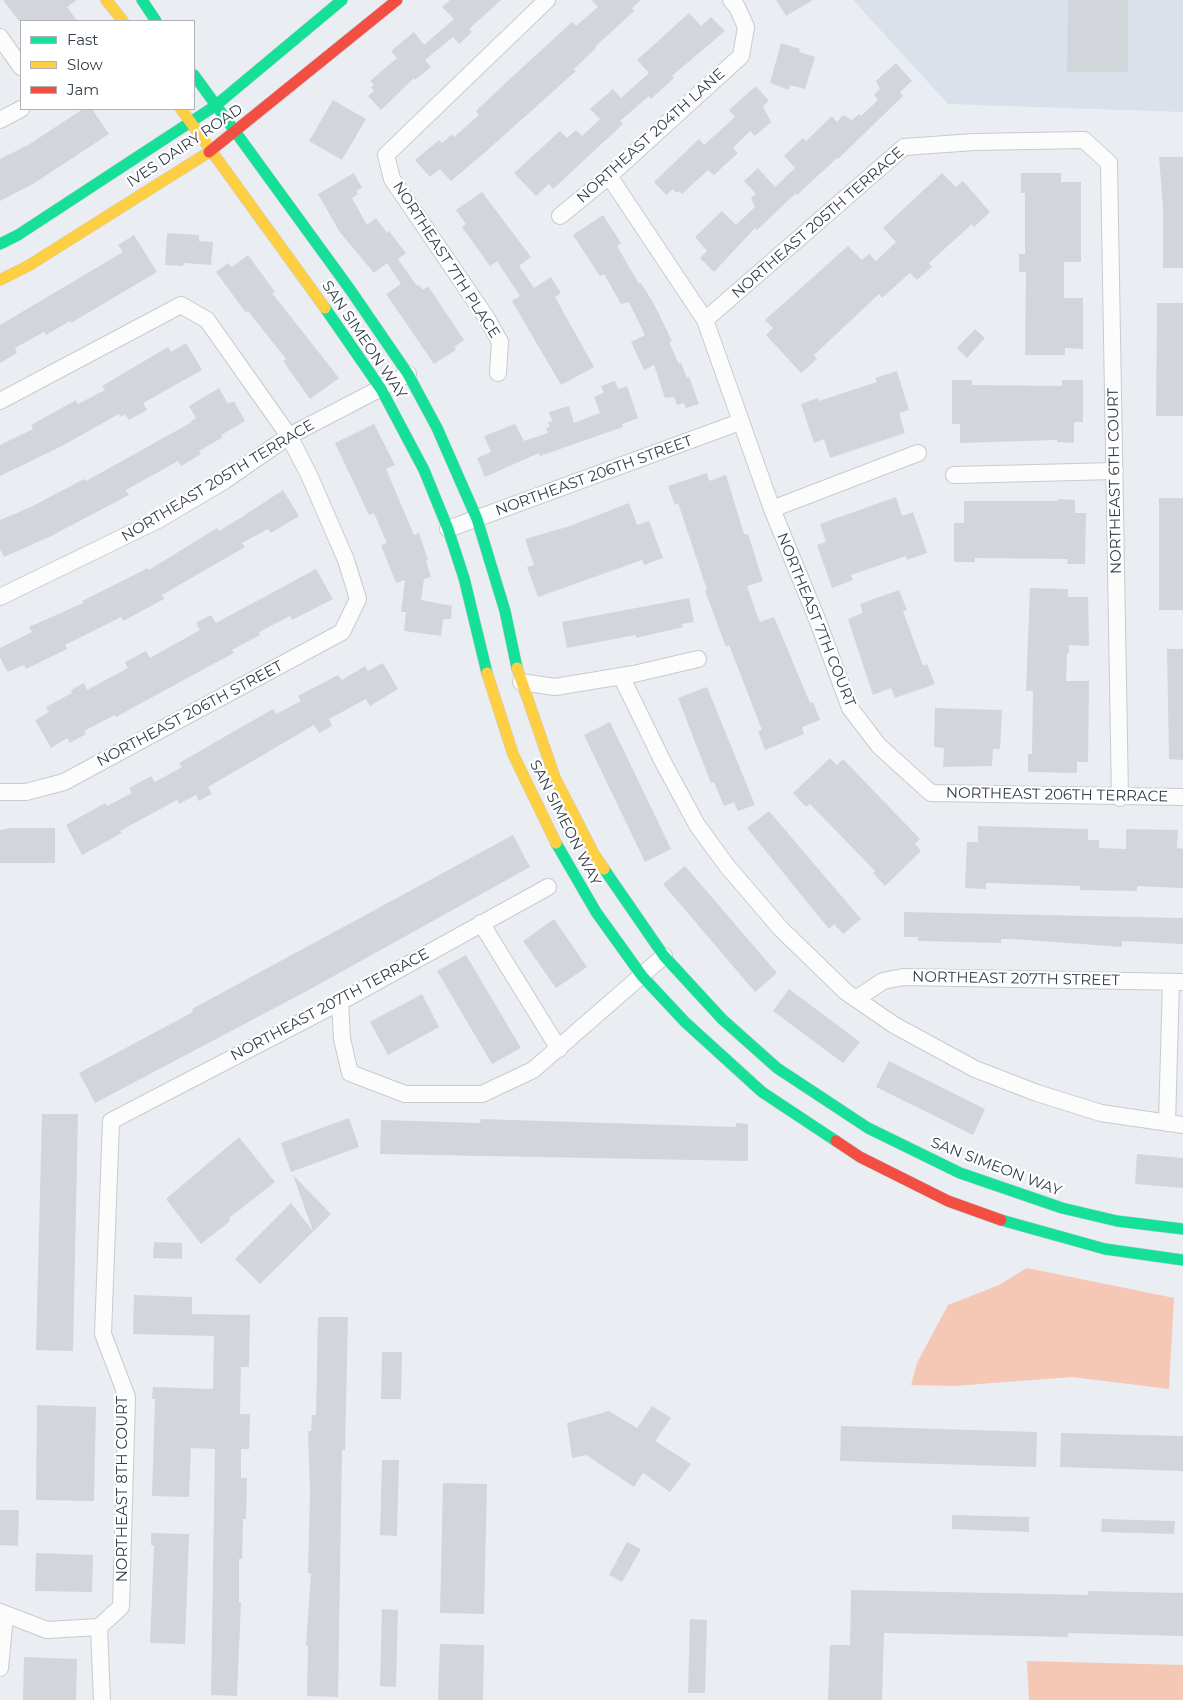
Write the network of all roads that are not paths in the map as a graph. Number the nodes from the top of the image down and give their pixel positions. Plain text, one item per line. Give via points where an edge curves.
1 (106, 0) edge
2 (142, 0) edge
3 (342, 0) edge
4 (397, 0) edge
5 (547, 0) edge
6 (731, 0) edge
7 (122, 20) edge
8 (155, 20) edge
9 (0, 37) edge
10 (20, 66) edge
11 (195, 76) edge
12 (215, 106) junction
13 (20, 110) edge
14 (182, 110) edge
15 (0, 120) edge
16 (190, 122) junction
17 (235, 133) junction
18 (212, 150) junction
19 (1110, 164) joint
20 (609, 176) junction
21 (560, 216) dead end
22 (0, 244) edge
23 (0, 280) edge
24 (705, 320) junction
25 (498, 373) dead end
26 (408, 374) junction
27 (382, 389) junction
28 (0, 401) edge
29 (740, 422) junction
30 (289, 436) junction
31 (918, 453) dead end
32 (1115, 471) junction
33 (954, 475) dead end
34 (772, 509) junction
35 (477, 519) junction
36 (448, 529) junction
37 (0, 597) edge
38 (698, 659) dead end
39 (621, 676) junction
40 (521, 682) junction
41 (0, 792) edge
42 (931, 793) joint
43 (1183, 797) edge
44 (1120, 798) junction
45 (548, 887) dead end
46 (481, 923) junction
47 (664, 956) junction
48 (642, 976) junction
49 (1177, 982) edge
50 (856, 999) junction
51 (340, 1002) junction
52 (559, 1049) junction
53 (112, 1121) joint
54 (1175, 1124) edge
55 (1183, 1229) edge
56 (1183, 1260) edge
57 (2, 1613) edge
58 (99, 1626) junction
59 (0, 1668) edge
60 (102, 1700) edge

1 - 7 street
2 - 8 street
3 - 12 street, IVES DAIRY ROAD
4 - 17 street, IVES DAIRY ROAD
5 - 25 street, NORTHEAST 7TH PLACE via 386,155 392,179 500,342
6 - 20 street, NORTHEAST 204TH LANE via 746,27 741,56
9 - 10 street
11 - 12 street, SAN SIMEON WAY
12 - 16 street, IVES DAIRY ROAD
12 - 17 street, SAN SIMEON WAY
13 - 15 street
14 - 16 street, SAN SIMEON WAY
16 - 18 street, SAN SIMEON WAY
16 - 22 street, IVES DAIRY ROAD
17 - 18 street, IVES DAIRY ROAD
17 - 26 street, SAN SIMEON WAY
18 - 23 street, IVES DAIRY ROAD via 28,266
18 - 27 street, SAN SIMEON WAY
19 - 24 street, NORTHEAST 205TH TERRACE via 1084,140 904,146
19 - 32 street, NORTHEAST 6TH COURT
20 - 21 street, NORTHEAST 204TH LANE
20 - 24 street
24 - 29 street, NORTHEAST 7TH COURT
26 - 27 street, NORTHEAST 205TH TERRACE
26 - 35 street, SAN SIMEON WAY via 437,428
27 - 30 street, NORTHEAST 205TH TERRACE
27 - 36 street, SAN SIMEON WAY via 424,470
28 - 30 street via 181,305 207,320
29 - 34 street, NORTHEAST 7TH COURT
29 - 35 street, NORTHEAST 206TH STREET
30 - 37 street, NORTHEAST 205TH TERRACE via 224,481 158,520
30 - 41 street, NORTHEAST 206TH STREET via 346,560 358,599 342,632 64,782 26,792
31 - 34 street
32 - 33 street
32 - 44 street, NORTHEAST 6TH COURT
34 - 42 street, NORTHEAST 7TH COURT via 818,619 850,708 879,746
35 - 36 street, NORTHEAST 206TH STREET
35 - 40 street, SAN SIMEON WAY
36 - 48 street, SAN SIMEON WAY via 464,578 486,670 513,754 565,861 596,912
38 - 39 street
39 - 40 street via 555,687
39 - 50 street via 697,825 781,929
40 - 47 street, SAN SIMEON WAY via 555,778 594,854
42 - 44 street, NORTHEAST 206TH TERRACE
43 - 44 street, NORTHEAST 206TH TERRACE
45 - 46 street, NORTHEAST 207TH TERRACE
46 - 51 street, NORTHEAST 207TH TERRACE
46 - 52 street
47 - 48 street
47 - 55 street, SAN SIMEON WAY via 722,1019 777,1068 868,1128 960,1173 1062,1208 1117,1221
48 - 52 street
48 - 56 street, SAN SIMEON WAY via 685,1022 762,1092 860,1157 948,1202 1020,1227 1105,1249
49 - 50 street, NORTHEAST 207TH STREET via 903,977 883,981
49 - 54 street
50 - 54 street via 975,1069 1101,1113
51 - 52 street via 343,1048 350,1073 405,1094 482,1094 533,1070
51 - 53 street, NORTHEAST 207TH TERRACE
53 - 58 street, NORTHEAST 8TH COURT via 103,1334 127,1397 121,1607
57 - 58 street via 47,1630
57 - 59 street
58 - 60 street

